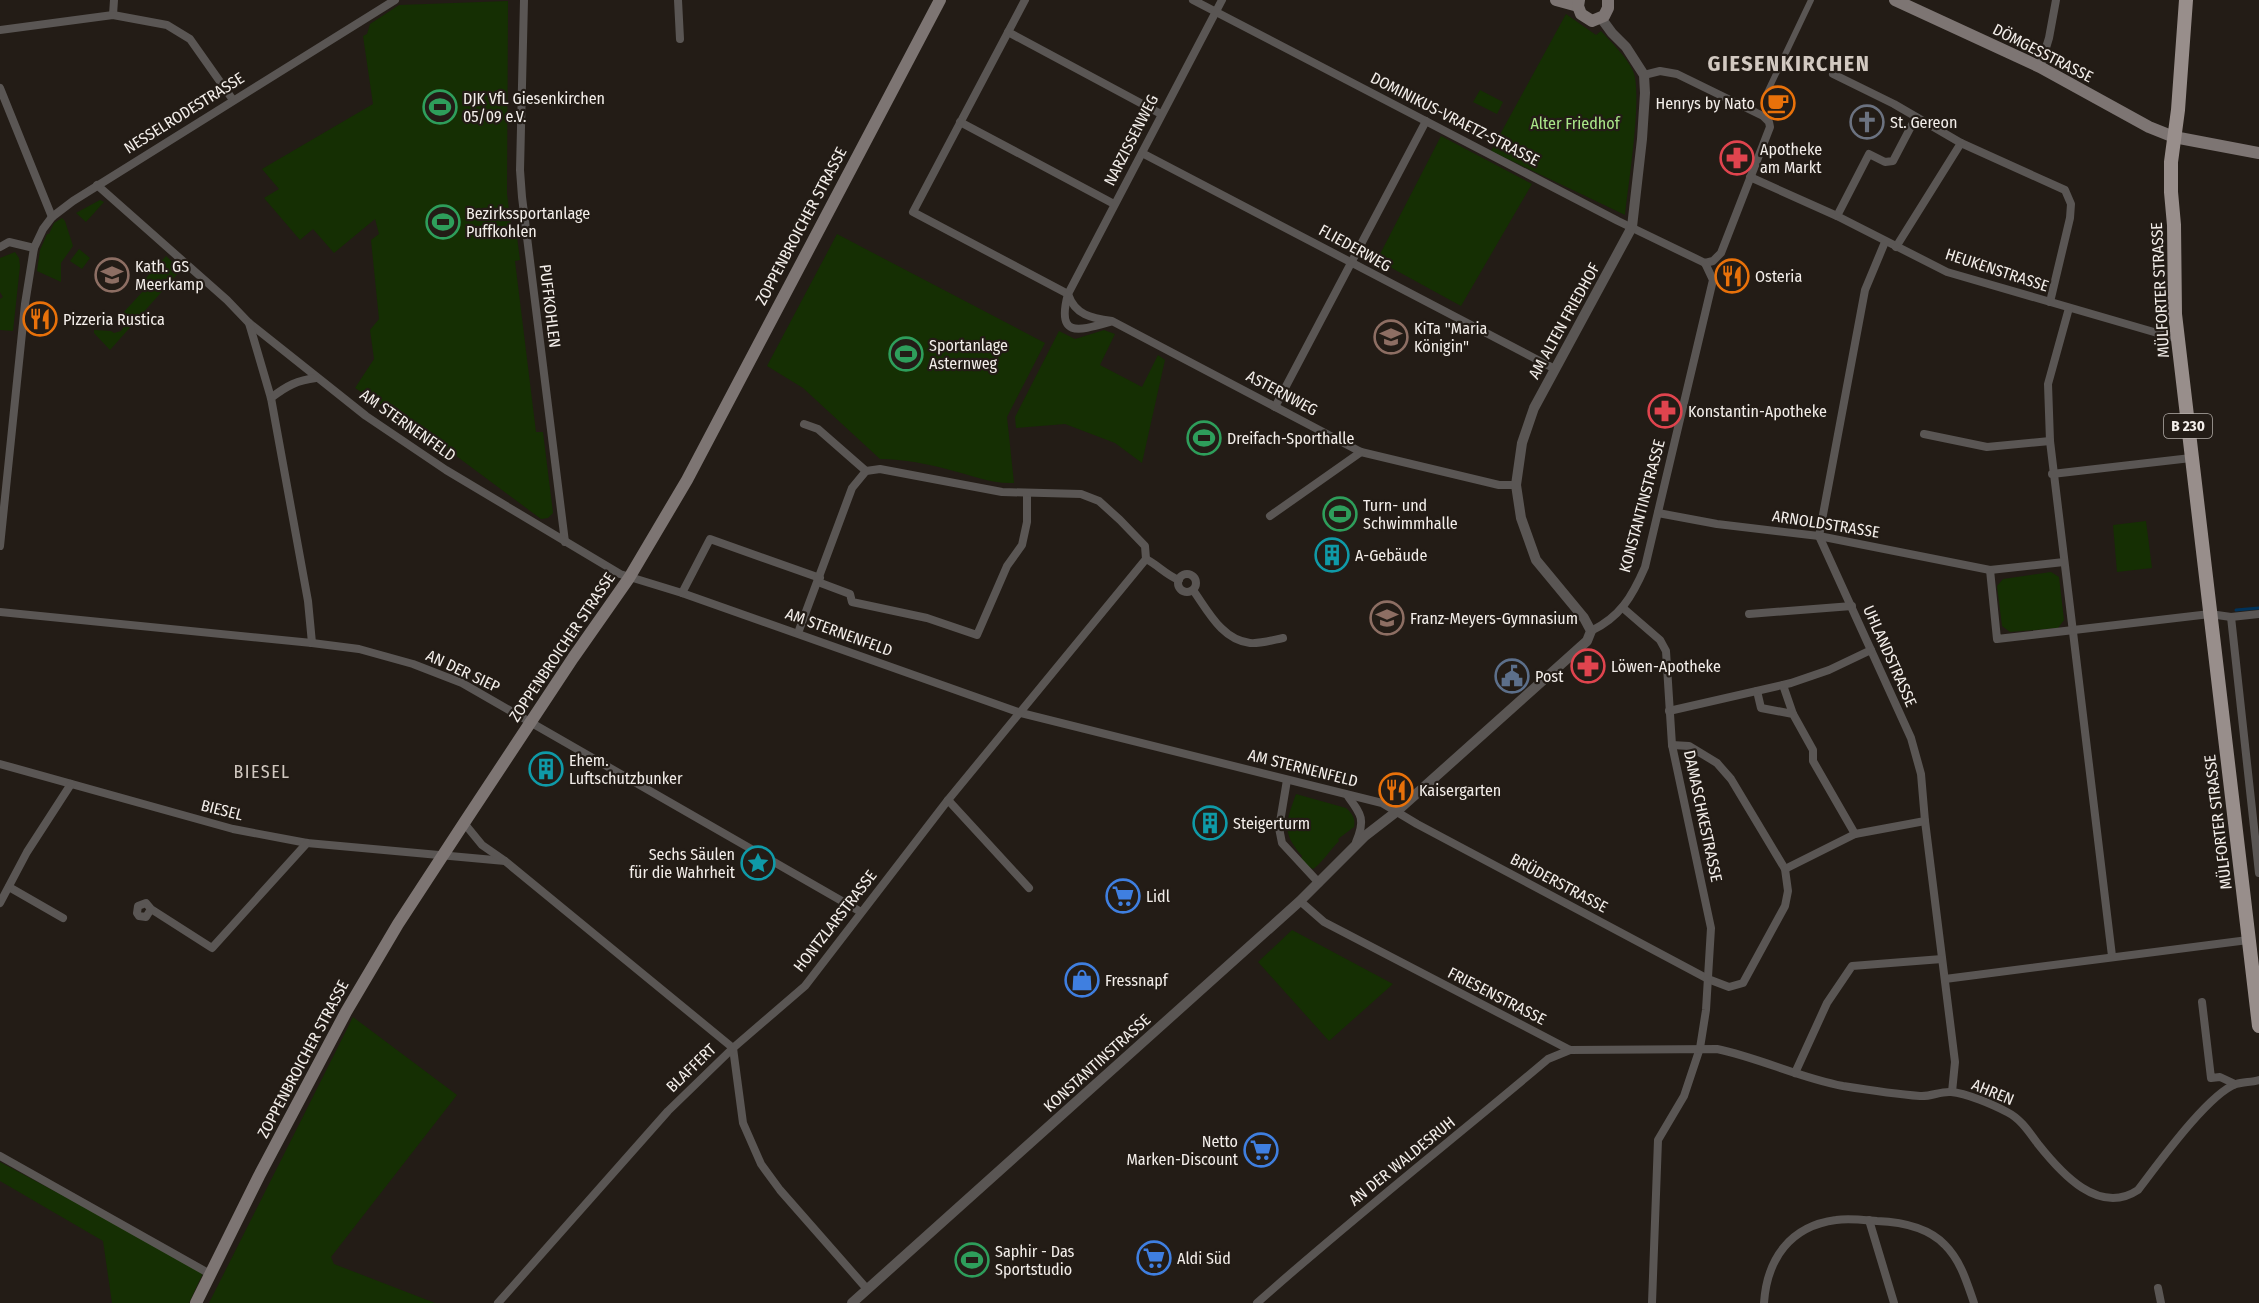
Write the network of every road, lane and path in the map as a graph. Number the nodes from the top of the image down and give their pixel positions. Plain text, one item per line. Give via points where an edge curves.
1 (114, 0) edge
2 (395, 0) edge
3 (524, 0) edge
4 (678, 0) edge
5 (940, 0) edge
6 (1025, 0) edge
7 (1193, 0) edge
8 (1222, 0) edge
9 (1556, 0) edge
10 (1608, 0) edge
11 (1811, 0) edge
12 (1895, 0) edge
13 (2056, 0) edge
14 (2186, 0) edge
15 (1578, 3) edge
16 (1215, 12) junction
17 (113, 15) junction
18 (1601, 18) junction
19 (0, 30) edge
20 (1008, 32) junction
21 (680, 39) dead end
22 (2040, 67) junction
23 (1833, 74) dead end
24 (1644, 75) junction
25 (0, 88) edge
26 (232, 100) junction
27 (1161, 114) junction
28 (1917, 117) junction
29 (1426, 121) junction
30 (960, 122) junction
31 (1769, 122) junction
32 (2174, 137) junction
33 (1961, 143) junction
34 (1142, 153) junction
35 (2259, 153) edge
36 (1750, 177) junction
37 (97, 185) junction
38 (1114, 204) junction
39 (1837, 216) junction
40 (52, 217) junction
41 (1632, 227) junction
42 (1885, 242) junction
43 (0, 247) edge
44 (1896, 247) junction
45 (34, 248) junction
46 (1351, 261) junction
47 (1705, 263) junction
48 (1068, 294) junction
49 (2050, 302) junction
50 (2069, 308) junction
51 (1112, 321) junction
52 (249, 323) junction
53 (2178, 339) junction
54 (1555, 369) junction
55 (316, 378) junction
56 (272, 398) junction
57 (1275, 406) junction
58 (804, 424) dead end
59 (1924, 434) dead end
60 (2049, 441) junction
61 (1360, 452) junction
62 (2191, 458) junction
63 (867, 471) junction
64 (2052, 474) junction
65 (1516, 485) junction
66 (1027, 493) junction
67 (1658, 513) junction
68 (1270, 516) dead end
69 (1819, 536) junction
70 (565, 542) junction
71 (0, 546) edge
72 (1146, 559) junction
73 (2064, 562) junction
74 (1990, 570) junction
75 (629, 578) junction
76 (819, 580) junction
77 (1179, 580) junction
78 (1193, 590) junction
79 (682, 592) junction
80 (1852, 606) junction
81 (1623, 608) junction
82 (0, 612) edge
83 (1749, 614) dead end
84 (2210, 614) junction
85 (2259, 614) edge
86 (2231, 616) junction
87 (1591, 631) junction
88 (2073, 631) junction
89 (798, 633) junction
90 (1283, 638) dead end
91 (312, 643) junction
92 (1871, 650) junction
93 (1783, 685) junction
94 (1757, 691) junction
95 (1669, 711) junction
96 (1021, 712) junction
97 (1793, 714) junction
98 (531, 723) junction
99 (1672, 745) junction
100 (0, 764) edge
101 (1287, 780) junction
102 (71, 784) junction
103 (1347, 795) junction
104 (948, 800) junction
105 (1396, 812) junction
106 (1925, 821) junction
107 (464, 823) junction
108 (1855, 834) junction
109 (307, 843) junction
110 (1355, 846) junction
111 (443, 856) junction
112 (505, 861) junction
113 (1785, 869) junction
114 (2259, 873) edge
115 (1319, 883) junction
116 (9, 887) junction
117 (1029, 888) dead end
118 (1300, 902) junction
119 (1, 903) edge
120 (151, 909) dead end
121 (861, 912) junction
122 (63, 918) dead end
123 (2248, 940) junction
124 (2112, 956) junction
125 (1942, 959) junction
126 (1708, 979) junction
127 (1946, 979) junction
128 (2202, 1002) dead end
129 (2259, 1026) edge
130 (733, 1048) junction
131 (1700, 1048) junction
132 (1570, 1050) junction
133 (1795, 1073) junction
134 (2259, 1080) edge
135 (2235, 1084) junction
136 (1952, 1092) junction
137 (0, 1156) edge
138 (1869, 1220) junction
139 (210, 1274) junction
140 (2158, 1288) dead end
141 (867, 1289) junction
142 (854, 1301) edge
143 (196, 1303) edge
144 (498, 1303) edge
145 (1257, 1303) edge
146 (1652, 1303) edge
147 (1764, 1303) edge
148 (1894, 1303) edge
149 (1972, 1303) edge
150 (2161, 1303) edge

1 - 17 street
2 - 26 street, NESSELRODESTRASSE
3 - 70 street, PUFFKOHLEN via 522,197
4 - 21 street
5 - 75 main road, ZOPPENBROICHER STRASSE via 697,461
6 - 20 street
7 - 16 street, DOMINIKUS-VRAETZ-STRASSE
8 - 16 street, NARZISSENWEG
9 - 15 main road
10 - 18 main road via 1607,12
11 - 31 street via 1765,98
12 - 22 main road, DÖMGESSTRASSE
13 - 22 street
14 - 32 main road, MÜLFORTER STRASSE / B 230
15 - 18 main road via 1587,20
16 - 27 street, NARZISSENWEG
16 - 29 street, DOMINIKUS-VRAETZ-STRASSE
17 - 19 street
17 - 26 street via 167,25 190,39
18 - 24 street
20 - 27 street
20 - 30 street
22 - 32 main road, DÖMGESSTRASSE
23 - 28 street
24 - 31 street via 1660,71 1677,74
24 - 41 street, AM ALTEN FRIEDHOF via 1642,139
25 - 40 street
26 - 37 street, NESSELRODESTRASSE
27 - 34 street, NARZISSENWEG
28 - 33 street
28 - 39 street via 1893,161 1885,162 1869,154
29 - 41 street, DOMINIKUS-VRAETZ-STRASSE
29 - 46 street
30 - 38 street
30 - 48 street, ASTERNWEG via 913,212
31 - 36 street
32 - 35 main road, DÖMGESSTRASSE
32 - 53 main road, MÜLFORTER STRASSE / B 230 via 2170,162
33 - 44 street
33 - 49 street via 2065,190 2071,204 2070,218
34 - 38 street, NARZISSENWEG
34 - 46 street, FLIEDERWEG
36 - 39 street, HEUKENSTRASSE
36 - 47 street via 1720,253
37 - 40 street, NESSELRODESTRASSE
37 - 52 street, AM STERNENFELD
38 - 48 street, NARZISSENWEG
39 - 42 street, HEUKENSTRASSE
40 - 45 street, NESSELRODESTRASSE
41 - 47 street, DOMINIKUS-VRAETZ-STRASSE
41 - 54 street, AM ALTEN FRIEDHOF
42 - 44 street, HEUKENSTRASSE
42 - 69 street via 1865,290
43 - 45 street via 9,242
44 - 49 street, HEUKENSTRASSE via 1947,272
45 - 71 street, NESSELRODESTRASSE
46 - 54 street, FLIEDERWEG
46 - 57 street
47 - 67 street, KONSTANTINSTRASSE via 1713,280
48 - 51 street, ASTERNWEG via 1078,311
48 - 51 street via 1064,321 1073,330
49 - 50 street, HEUKENSTRASSE
50 - 53 street, HEUKENSTRASSE
50 - 60 street via 2048,384
51 - 57 street, ASTERNWEG
52 - 55 street, AM STERNENFELD
52 - 56 street
53 - 62 main road, MÜLFORTER STRASSE / B 230
54 - 65 street, AM ALTEN FRIEDHOF via 1526,428
55 - 56 street via 285,387
55 - 70 street, AM STERNENFELD via 446,470
56 - 91 street
57 - 61 street, ASTERNWEG
58 - 63 street via 818,429
59 - 60 street via 1987,447
60 - 64 street
61 - 65 street, ASTERNWEG via 1499,485
61 - 68 street
62 - 64 street
62 - 84 main road, MÜLFORTER STRASSE / B 230
63 - 66 street via 880,469 977,488
63 - 76 street via 852,488
64 - 73 street
65 - 87 street, AM ALTEN FRIEDHOF via 1521,518 1536,560
66 - 72 street via 1081,494 1099,501 1144,546
66 - 76 street via 1022,545 1007,566 977,635 927,618 852,602 850,594
67 - 69 street, ARNOLDSTRASSE
67 - 81 street, KONSTANTINSTRASSE via 1645,567
69 - 74 street, ARNOLDSTRASSE
69 - 80 street, UHLANDSTRASSE
70 - 75 street, AM STERNENFELD
72 - 77 street
72 - 96 street, HONTZLARSTRASSE
73 - 74 street, ARNOLDSTRASSE
73 - 88 street
74 - 88 street via 1997,639
75 - 79 street, AM STERNENFELD
75 - 98 main road, ZOPPENBROICHER STRASSE
76 - 79 street via 710,539
76 - 89 street
77 - 78 street via 1182,590
77 - 78 street via 1187,573 1193,575
78 - 90 street via 1221,628 1235,639 1252,644
79 - 89 street, AM STERNENFELD
80 - 83 street
80 - 92 street, UHLANDSTRASSE
81 - 87 street, KONSTANTINSTRASSE
81 - 95 street, DAMASCHKESTRASSE via 1665,646
82 - 91 street, AN DER SIEP
84 - 86 street
84 - 88 street
84 - 123 main road, MÜLFORTER STRASSE / B 230
85 - 86 street
86 - 114 street
87 - 105 street, KONSTANTINSTRASSE via 1587,641
88 - 124 street
89 - 96 street, AM STERNENFELD
91 - 98 street, AN DER SIEP via 359,649 413,664 462,683
92 - 93 street via 1829,670
92 - 106 street, UHLANDSTRASSE via 1911,738 1921,774
93 - 94 street
93 - 97 street
94 - 95 street
94 - 97 street via 1761,708
95 - 99 street, DAMASCHKESTRASSE
96 - 101 street, AM STERNENFELD
96 - 104 street, HONTZLARSTRASSE
97 - 108 street via 1813,750 1813,761
98 - 107 main road, ZOPPENBROICHER STRASSE
98 - 121 street, AN DER SIEP
99 - 113 street via 1689,746 1717,763 1731,779
99 - 126 street, DAMASCHKESTRASSE via 1710,921
100 - 102 street, BIESEL
101 - 103 street, AM STERNENFELD
101 - 115 street via 1279,828 1282,843
102 - 109 street, BIESEL via 233,829
102 - 116 street
103 - 105 street, AM STERNENFELD via 1382,803
103 - 110 street via 1362,820
104 - 117 street
104 - 121 street, HONTZLARSTRASSE
105 - 110 street, KONSTANTINSTRASSE
105 - 126 street, BRÜDERSTRASSE
106 - 108 street
106 - 125 street, UHLANDSTRASSE
107 - 111 main road, ZOPPENBROICHER STRASSE
107 - 112 street, BLAFFERT via 482,845
108 - 113 street
109 - 111 street, BIESEL
109 - 120 street via 212,948
110 - 115 street, KONSTANTINSTRASSE
111 - 112 street
111 - 139 main road, ZOPPENBROICHER STRASSE via 346,1012
112 - 130 street, BLAFFERT
113 - 126 street, BRÜDERSTRASSE via 1785,906 1743,983 1729,987
115 - 118 street, KONSTANTINSTRASSE
116 - 119 street
116 - 122 street
118 - 132 street, FRIESENSTRASSE via 1324,922
118 - 141 street, KONSTANTINSTRASSE
121 - 130 street, HONTZLARSTRASSE via 805,986
123 - 124 street
123 - 129 main road, MÜLFORTER STRASSE / B 230
124 - 127 street
125 - 127 street, UHLANDSTRASSE
125 - 133 street via 1852,966 1827,1003
126 - 131 street, DAMASCHKESTRASSE
127 - 136 street, UHLANDSTRASSE via 1955,1062
128 - 135 street via 2211,1078 2220,1077
130 - 141 street via 744,1123 761,1164
130 - 144 street, BLAFFERT via 668,1111
131 - 132 street, FRIESENSTRASSE
131 - 133 street, AHREN via 1740,1054
131 - 146 street, DAMASCHKESTRASSE via 1684,1096 1658,1140
132 - 145 street, AN DER WALDESRUH via 1548,1059 1326,1240
133 - 136 street, AHREN via 1841,1086 1891,1093 1923,1096
134 - 135 street, AHREN
135 - 136 street, AHREN via 2205,1107 2138,1190 2112,1199 2092,1194 2062,1172 2018,1118
137 - 139 street
138 - 147 street via 1836,1220 1797,1235 1780,1250 1772,1265
138 - 148 street
138 - 149 street via 1910,1225 1935,1237 1954,1255 1963,1271
139 - 143 main road, ZOPPENBROICHER STRASSE
140 - 150 street
141 - 142 street, KONSTANTINSTRASSE

